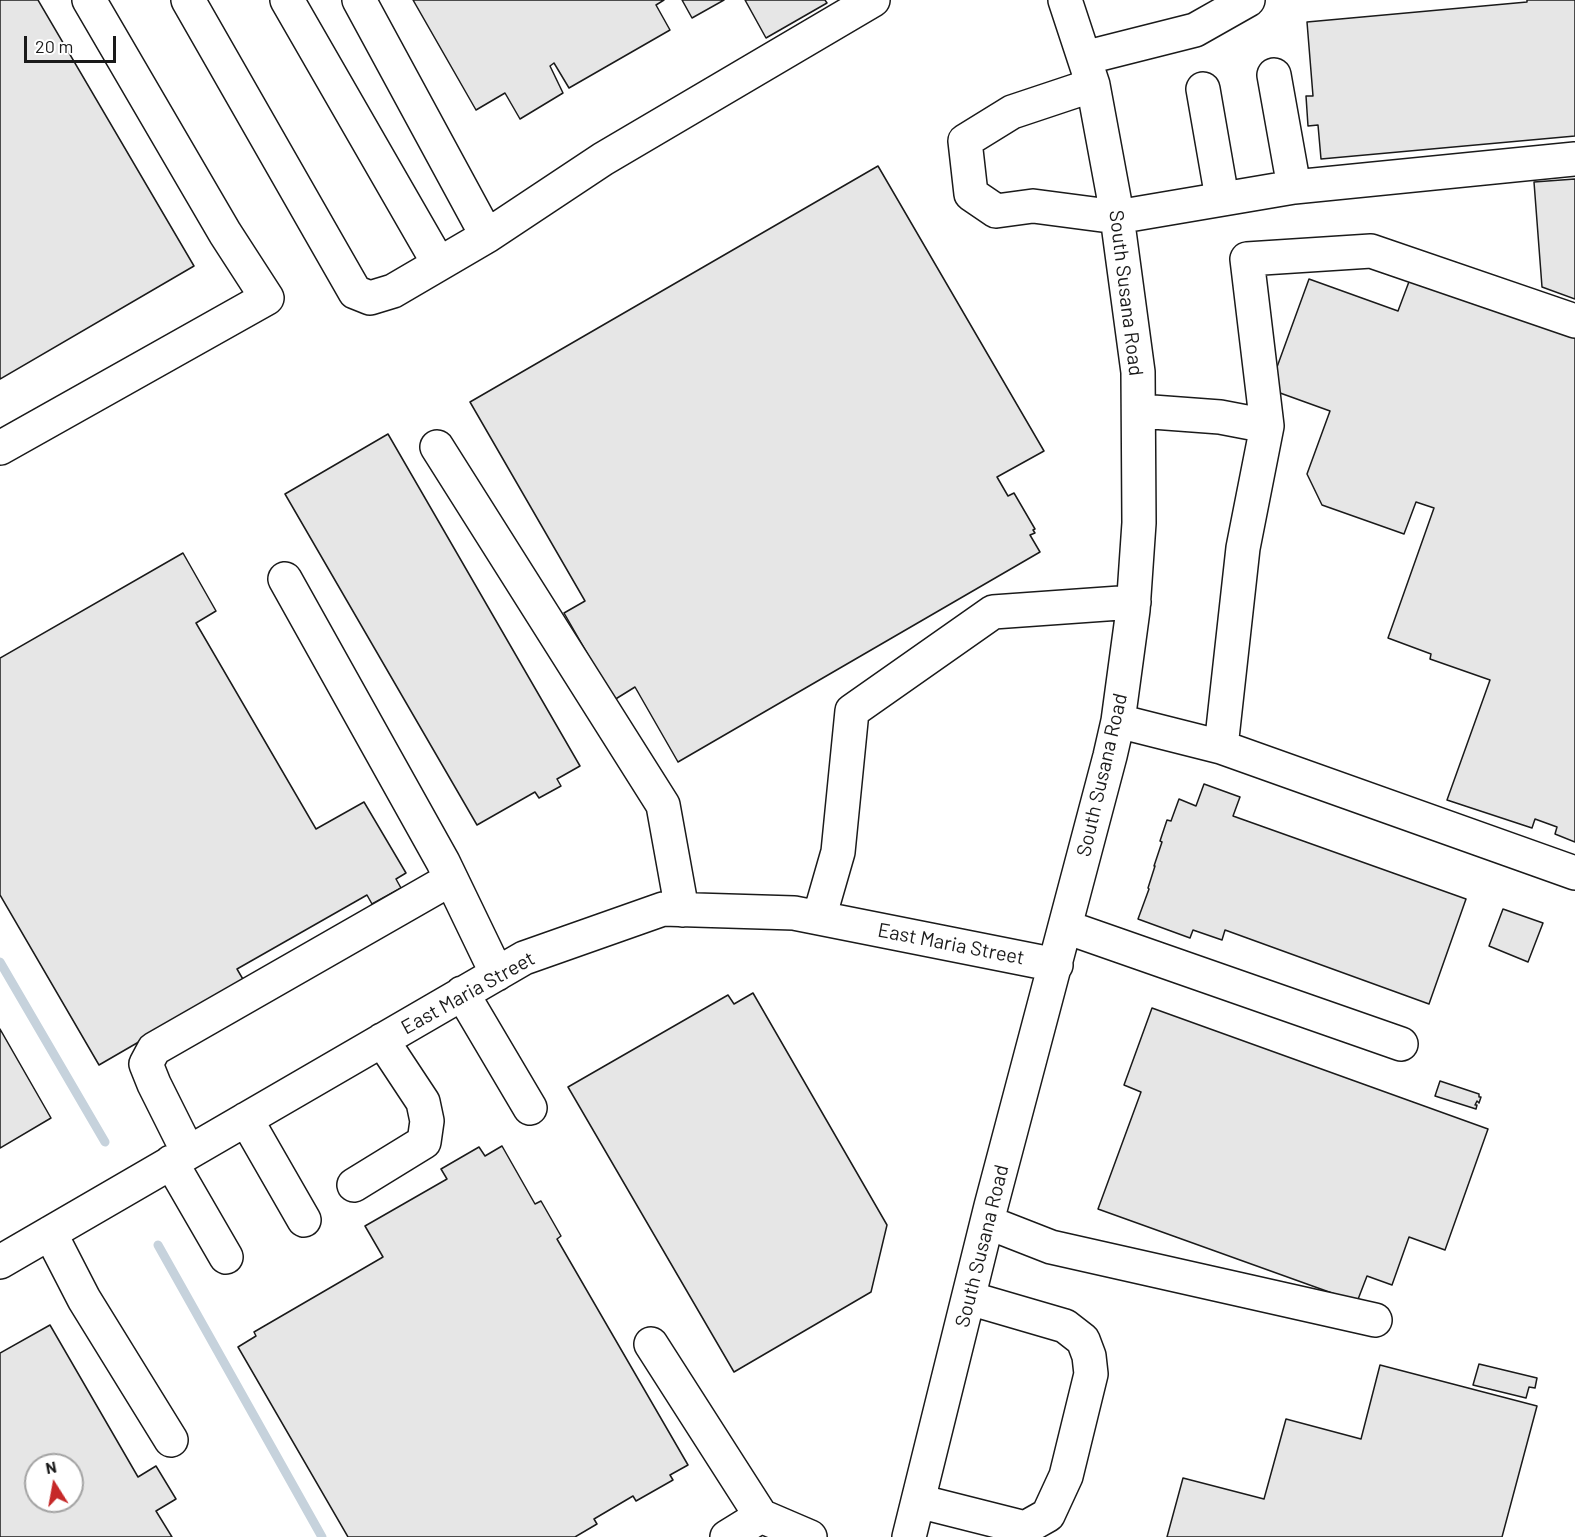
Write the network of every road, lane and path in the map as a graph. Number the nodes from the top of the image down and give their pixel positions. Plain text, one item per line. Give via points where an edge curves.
1 (89, 0) edge
2 (188, 0) edge
3 (287, 0) edge
4 (359, 0) edge
5 (873, 0) edge
6 (1065, 0) edge
7 (1248, 0) edge
8 (1089, 71) junction
9 (1274, 75) dead end
10 (1203, 89) dead end
11 (1575, 159) edge
12 (1294, 187) junction
13 (1222, 198) junction
14 (1118, 217) junction
15 (487, 236) junction
16 (439, 264) junction
17 (1575, 321) edge
18 (1138, 411) junction
19 (1267, 426) junction
20 (437, 447) dead end
21 (0, 448) edge
22 (285, 579) dead end
23 (1134, 602) junction
24 (1118, 721) junction
25 (1221, 747) junction
26 (1575, 873) edge
27 (451, 879) junction
28 (682, 910) junction
29 (819, 918) junction
30 (1066, 927) junction
31 (1056, 965) junction
32 (497, 974) junction
33 (462, 993) junction
34 (382, 1040) junction
35 (1401, 1044) dead end
36 (530, 1108) dead end
37 (246, 1119) junction
38 (179, 1157) junction
39 (354, 1185) dead end
40 (304, 1220) dead end
41 (987, 1222) junction
42 (50, 1233) junction
43 (226, 1257) dead end
44 (0, 1262) edge
45 (969, 1298) junction
46 (1375, 1320) dead end
47 (651, 1344) dead end
48 (171, 1440) dead end
49 (918, 1501) junction
50 (761, 1516) junction
51 (727, 1537) edge
52 (810, 1537) edge
53 (909, 1537) edge

1 - 21 street via 267,298
2 - 16 street via 355,292 370,298 393,291
3 - 16 street
4 - 15 street
5 - 15 street via 603,159
6 - 8 street, South Susana Road
7 - 8 street via 1195,30
8 - 14 street, South Susana Road
8 - 14 street via 965,141 971,194 996,211 1033,206
9 - 12 street
10 - 13 street
11 - 12 street
12 - 13 street
13 - 14 street
14 - 18 street, South Susana Road via 1138,372
15 - 16 street
17 - 19 street via 1371,251 1247,259
18 - 19 street via 1220,417
18 - 23 street, South Susana Road via 1139,523
19 - 25 street via 1243,548
20 - 28 street via 663,805
22 - 27 street
23 - 24 street, South Susana Road
23 - 29 street via 993,612 852,711 838,852
24 - 25 street
24 - 30 street, South Susana Road
25 - 26 street
27 - 32 street
27 - 38 street via 154,1049 146,1064
28 - 29 street, East Maria Street via 794,913
28 - 32 street, East Maria Street via 663,909 524,958
29 - 31 street, East Maria Street
30 - 31 street, South Susana Road
30 - 35 street
31 - 41 street, South Susana Road
32 - 33 street, East Maria Street
33 - 34 street, East Maria Street
33 - 36 street
34 - 37 street, East Maria Street
34 - 39 street via 423,1102 427,1121 424,1142
37 - 38 street, East Maria Street
37 - 40 street
38 - 42 street, East Maria Street
38 - 43 street
41 - 45 street, South Susana Road
41 - 46 street via 1051,1247
42 - 44 street, East Maria Street
42 - 48 street via 84,1299
45 - 49 street, South Susana Road
45 - 49 street via 1065,1326 1083,1340 1091,1374 1066,1476 1048,1515 1025,1528
47 - 50 street
49 - 53 street, South Susana Road
50 - 51 street
50 - 52 street

